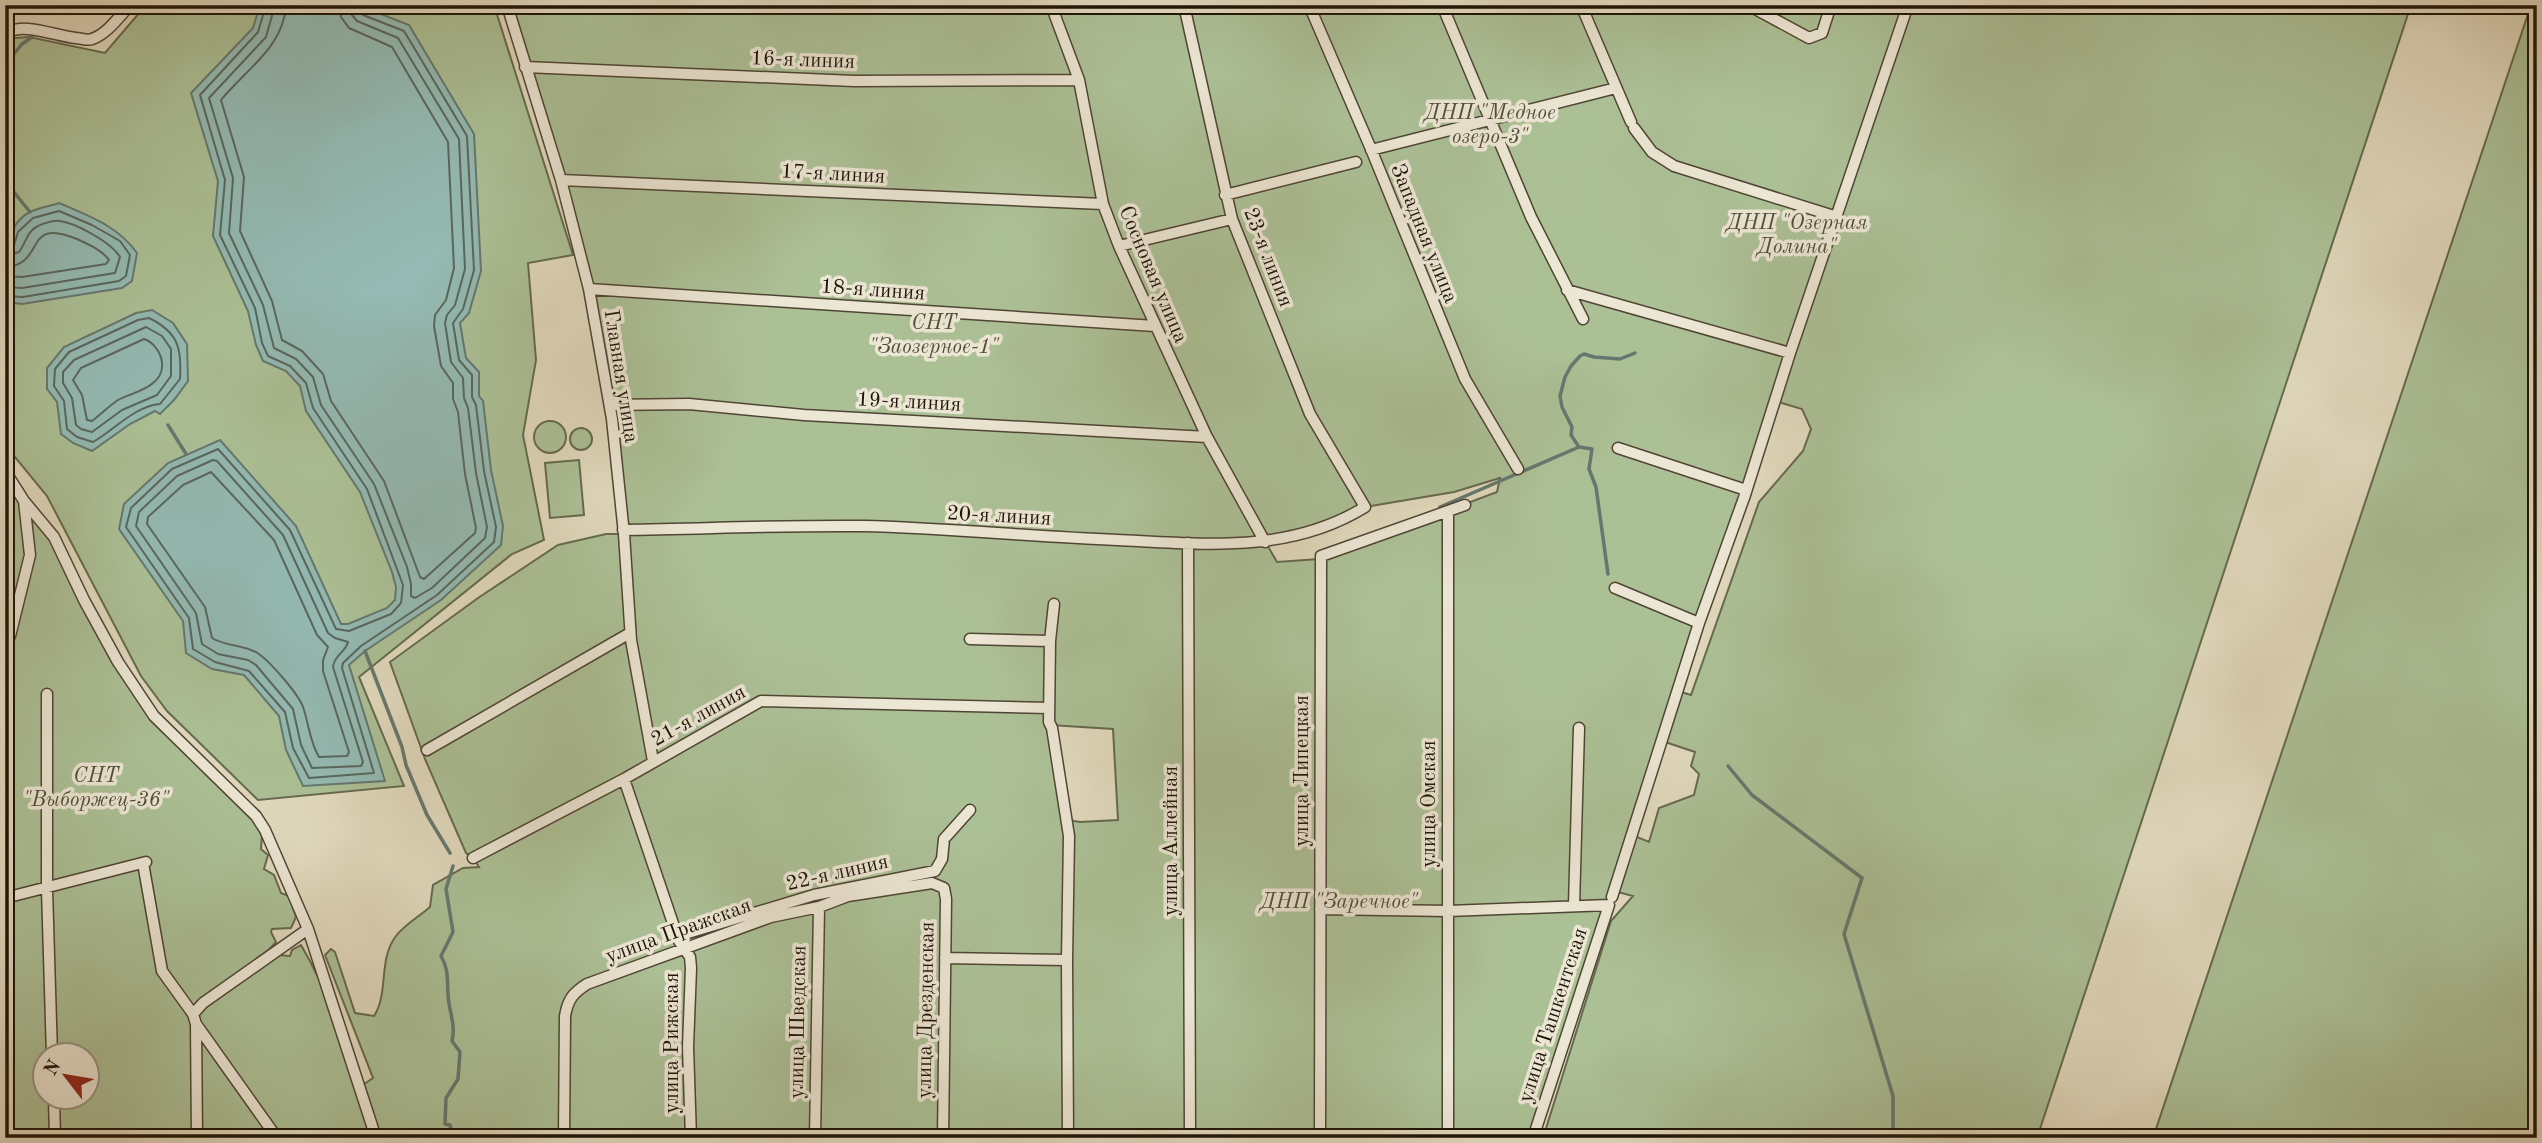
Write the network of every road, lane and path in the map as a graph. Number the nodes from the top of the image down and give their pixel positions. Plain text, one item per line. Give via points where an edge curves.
1 (130, 5) edge
2 (507, 5) edge
3 (1051, 5) edge
4 (1182, 5) edge
5 (1309, 5) edge
6 (1442, 5) edge
7 (1581, 5) edge
8 (1748, 5) edge
9 (1831, 5) edge
10 (1908, 5) edge
11 (5, 34) edge
12 (525, 67) junction
13 (1079, 80) junction
14 (1616, 88) junction
15 (1491, 121) junction
16 (1371, 150) junction
17 (1356, 162) dead end
18 (561, 180) junction
19 (1225, 195) junction
20 (1103, 204) junction
21 (1837, 218) junction
22 (1232, 219) junction
23 (1119, 246) junction
24 (589, 289) junction
25 (1567, 290) junction
26 (1583, 319) dead end
27 (1155, 326) junction
28 (1790, 353) junction
29 (610, 405) junction
30 (1207, 437) junction
31 (1618, 448) dead end
32 (1518, 469) dead end
33 (5, 471) edge
34 (1746, 490) junction
35 (24, 501) junction
36 (1465, 505) dead end
37 (1365, 507) joint
38 (1448, 512) junction
39 (623, 530) junction
40 (1265, 542) junction
41 (1188, 543) junction
42 (1615, 588) dead end
43 (1054, 604) dead end
44 (1699, 623) junction
45 (630, 633) junction
46 (10, 636) dead end
47 (970, 639) dead end
48 (1050, 641) junction
49 (47, 694) dead end
50 (1049, 708) junction
51 (1579, 727) dead end
52 (427, 750) dead end
53 (653, 761) junction
54 (624, 779) junction
55 (970, 810) dead end
56 (474, 858) dead end
57 (941, 885) joint
58 (47, 888) junction
59 (5, 898) edge
60 (1610, 901) junction
61 (1574, 906) junction
62 (818, 907) junction
63 (1320, 909) junction
64 (1448, 911) junction
65 (308, 929) junction
66 (678, 936) junction
67 (684, 949) junction
68 (945, 958) junction
69 (1067, 960) junction
70 (194, 1019) junction
71 (52, 1042) edge
72 (54, 1112) edge
73 (55, 1138) edge
74 (197, 1138) edge
75 (277, 1138) edge
76 (376, 1138) edge
77 (564, 1138) edge
78 (691, 1138) edge
79 (815, 1138) edge
80 (943, 1138) edge
81 (1068, 1138) edge
82 (1190, 1138) edge
83 (1320, 1138) edge
84 (1448, 1138) edge
85 (1533, 1138) edge

1 - 11 street via 91,40 25,28
2 - 12 street, Главная улица
3 - 13 street, Сосновая улица
4 - 19 street, 23-я линия
5 - 16 street, Западная улица
6 - 15 street
7 - 14 street
8 - 9 street via 1810,38 1822,33
10 - 21 street, улица Ташкентская
12 - 13 street, 16-я линия via 854,81
12 - 18 street, Главная улица
13 - 20 street, Сосновая улица
14 - 15 street
14 - 21 street via 1632,125 1652,152 1674,166
15 - 16 street
15 - 25 street
16 - 32 street, Западная улица via 1465,379
17 - 19 street
18 - 20 street, 17-я линия
18 - 24 street, Главная улица
19 - 22 street, 23-я линия
20 - 23 street, Сосновая улица
21 - 28 street, улица Ташкентская
22 - 23 street
22 - 37 street, 23-я линия via 1310,414
23 - 27 street, Сосновая улица
24 - 27 street, 18-я линия
24 - 29 street, Главная улица
25 - 26 street
25 - 28 street
27 - 30 street, Сосновая улица
28 - 34 street, улица Ташкентская
29 - 30 street, 19-я линия via 688,404 804,415
29 - 39 street, Главная улица
30 - 40 street, Сосновая улица
31 - 34 street
33 - 35 street
34 - 44 street, улица Ташкентская
35 - 46 street via 30,555
35 - 65 street via 54,537 118,663 154,716 260,822
36 - 38 street, улица Липецкая
37 - 40 street, 20-я линия via 1329,527
38 - 63 street, улица Липецкая via 1321,556
38 - 64 street, улица Омская
39 - 41 street, 20-я линия via 863,526
39 - 45 street, Главная улица
40 - 41 street, 20-я линия
41 - 82 street, улица Аллейная
42 - 44 street
43 - 48 street
44 - 60 street, улица Ташкентская
45 - 52 street
45 - 53 street, Главная улица
47 - 48 street
48 - 50 street
49 - 58 street
50 - 53 street, 21-я линия via 761,701
50 - 69 street via 1069,836
51 - 61 street
53 - 54 street, 21-я линия
54 - 56 street, 21-я линия
54 - 66 street, улица Рижская
55 - 66 street, 22-я линия via 944,839 935,871 814,895
57 - 62 street, улица Пражская via 865,893
57 - 68 street, улица Дрезденская via 946,900
58 - 59 street
58 - 70 street via 145,862 162,971
58 - 71 street
60 - 61 street
60 - 85 street, улица Ташкентская
61 - 64 street
62 - 67 street, улица Пражская via 771,917
62 - 79 street, улица Шведская
63 - 64 street
63 - 83 street, улица Липецкая
64 - 84 street, улица Омская
65 - 70 street via 204,1003
65 - 76 street
66 - 67 street, улица Рижская
67 - 77 street, улица Пражская via 587,984 570,996 565,1016
67 - 78 street, улица Рижская via 691,968
68 - 69 street
68 - 80 street, улица Дрезденская
69 - 81 street
70 - 74 street
70 - 75 street
72 - 73 street

